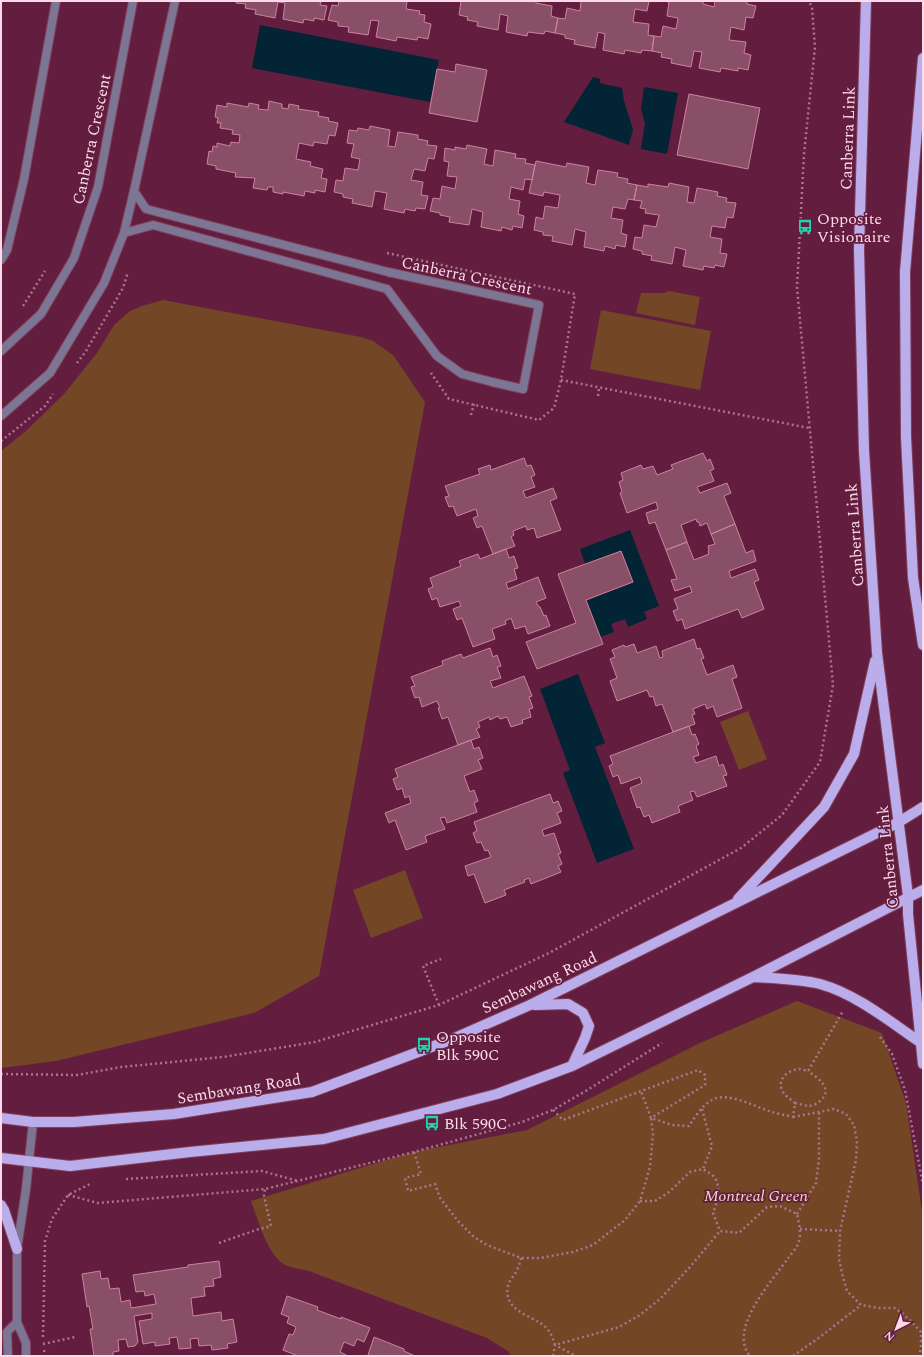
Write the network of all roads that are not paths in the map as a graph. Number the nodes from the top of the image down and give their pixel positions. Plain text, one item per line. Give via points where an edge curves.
1 (55, 1) edge
2 (133, 1) edge
3 (175, 1) edge
4 (866, 1) edge
5 (923, 58) edge
6 (134, 191) junction
7 (124, 233) junction
8 (4, 250) edge
9 (1, 260) edge
10 (1, 351) edge
11 (1, 416) edge
12 (912, 578) junction
13 (923, 591) edge
14 (923, 644) edge
15 (877, 654) junction
16 (923, 807) edge
17 (899, 822) junction
18 (923, 890) edge
19 (908, 896) junction
20 (733, 905) junction
21 (753, 977) junction
22 (530, 1005) junction
23 (920, 1042) junction
24 (923, 1064) edge
25 (572, 1066) junction
26 (1, 1118) edge
27 (33, 1122) junction
28 (1, 1158) edge
29 (28, 1161) junction
30 (1, 1205) edge
31 (17, 1249) junction
32 (17, 1322) junction
33 (8, 1356) edge
34 (26, 1356) edge

1 - 8 street via 24,179
2 - 10 street, Canberra Crescent via 98,187 74,258 41,314
3 - 6 street
4 - 15 main road, Canberra Link via 859,250 864,451
5 - 12 main road via 905,272 906,437
6 - 7 street
6 - 7 street, Canberra Crescent via 146,209 388,272 539,305 523,389 462,374 437,356 387,289 154,225
7 - 11 street via 104,283 50,373
8 - 9 street
12 - 13 main road
12 - 14 main road
15 - 17 main road, Canberra Link
15 - 20 main road via 854,754 824,806
16 - 17 main road, Sembawang Road
17 - 19 main road, Canberra Link
17 - 20 main road, Sembawang Road
18 - 19 main road
19 - 21 main road
19 - 23 main road, Canberra Link
20 - 22 main road, Sembawang Road
21 - 23 main road via 820,984 852,996
21 - 25 main road
22 - 25 main road via 568,1004 583,1013 589,1026
22 - 27 main road, Sembawang Road via 450,1040 312,1092 174,1114 74,1122
23 - 24 main road, Canberra Link
25 - 29 main road via 497,1094 324,1139 70,1166
26 - 27 main road, Sembawang Road
27 - 29 street
28 - 29 main road
29 - 31 street
30 - 31 main road
31 - 32 street
32 - 33 street via 7,1332
32 - 34 street via 26,1343

